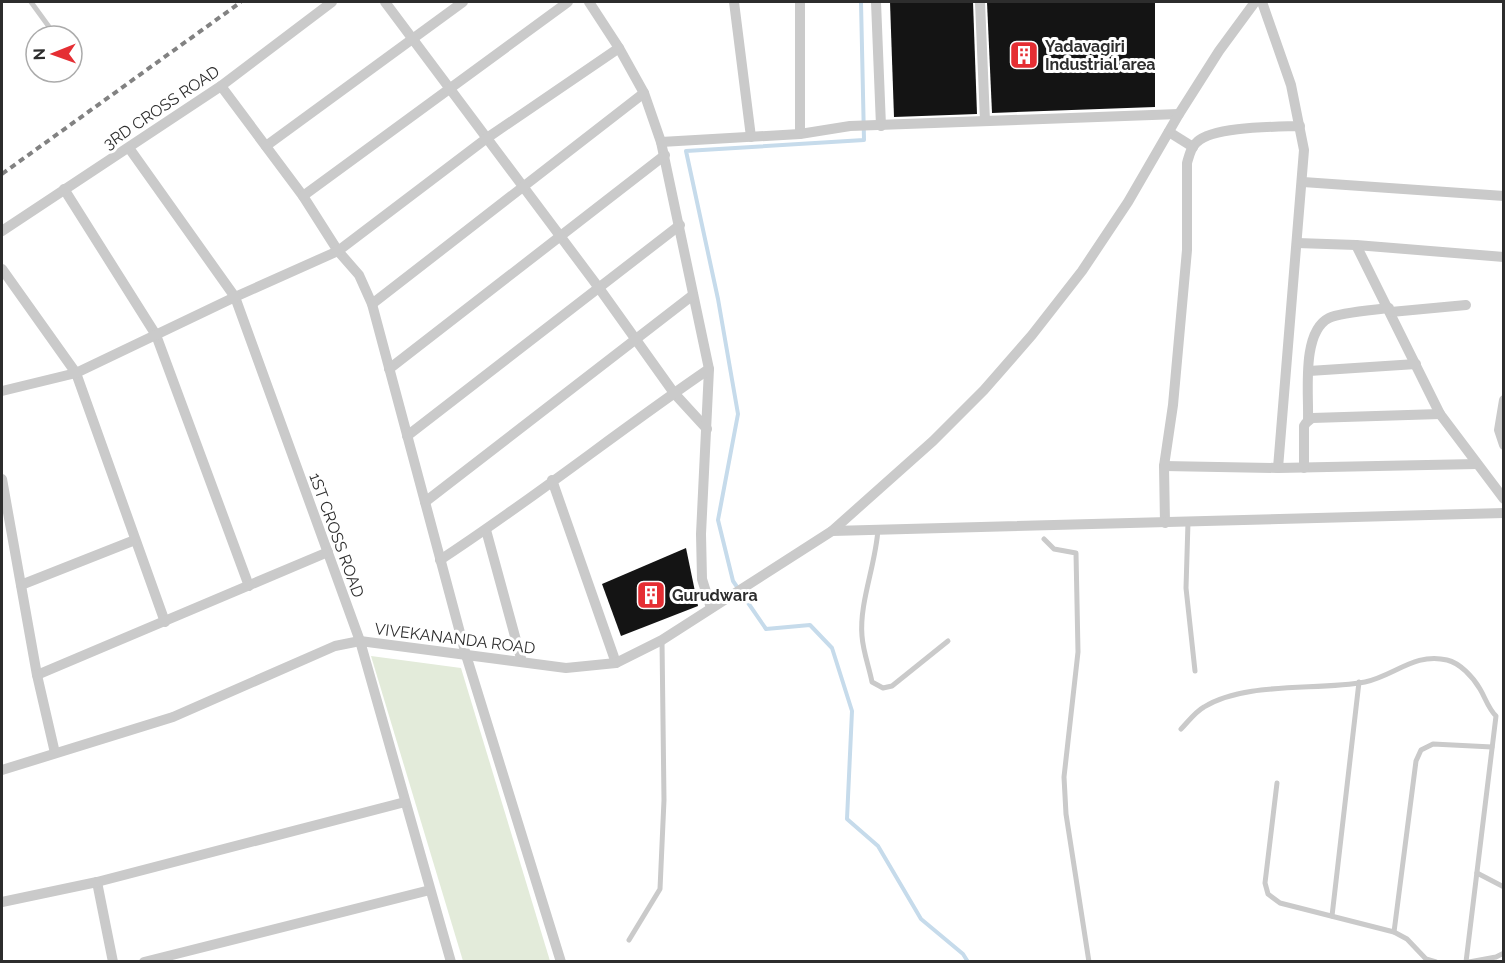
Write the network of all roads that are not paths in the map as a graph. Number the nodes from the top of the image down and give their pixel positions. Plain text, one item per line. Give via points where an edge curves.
1 (32, 2) edge
2 (332, 2) edge
3 (385, 2) edge
4 (463, 2) edge
5 (568, 2) edge
6 (589, 2) edge
7 (734, 2) edge
8 (800, 2) edge
9 (876, 2) edge
10 (980, 2) edge
11 (1255, 2) edge
12 (1262, 2) edge
13 (47, 24) edge
14 (413, 39) junction
15 (619, 48) junction
16 (221, 86) junction
17 (449, 87) junction
18 (644, 93) junction
19 (1179, 114) junction
20 (986, 121) junction
21 (878, 126) junction
22 (1300, 126) junction
23 (1169, 132) junction
24 (800, 134) junction
25 (752, 137) junction
26 (487, 138) junction
27 (665, 142) junction
28 (266, 146) junction
29 (1193, 147) junction
30 (129, 148) junction
31 (665, 155) junction
32 (1303, 182) junction
33 (523, 186) junction
34 (64, 189) junction
35 (303, 196) junction
36 (1503, 196) edge
37 (680, 225) junction
38 (2, 231) edge
39 (561, 236) junction
40 (1297, 243) junction
41 (1356, 245) junction
42 (338, 251) junction
43 (1503, 257) edge
44 (2, 269) edge
45 (599, 288) junction
46 (693, 295) junction
47 (235, 297) junction
48 (372, 304) junction
49 (1466, 305) dead end
50 (1390, 310) junction
51 (156, 334) junction
52 (636, 339) junction
53 (1416, 364) junction
54 (389, 369) junction
55 (710, 369) junction
56 (1309, 371) junction
57 (76, 373) junction
58 (2, 391) edge
59 (674, 393) junction
60 (1503, 400) edge
61 (1440, 414) junction
62 (1308, 420) junction
63 (706, 429) junction
64 (407, 436) junction
65 (1503, 445) edge
66 (1477, 464) junction
67 (1164, 465) junction
68 (1278, 468) junction
69 (1304, 468) junction
70 (2, 479) edge
71 (552, 480) junction
72 (1503, 499) edge
73 (425, 502) junction
74 (1503, 513) edge
75 (1188, 522) junction
76 (1165, 523) junction
77 (878, 529) junction
78 (486, 530) junction
79 (832, 531) junction
80 (1044, 539) dead end
81 (135, 540) junction
82 (327, 552) junction
83 (440, 560) junction
84 (21, 585) junction
85 (249, 586) junction
86 (711, 608) junction
87 (165, 622) junction
88 (663, 640) junction
89 (360, 641) junction
90 (948, 641) dead end
91 (466, 655) junction
92 (522, 662) junction
93 (616, 663) junction
94 (1195, 671) dead end
95 (37, 675) junction
96 (1359, 682) junction
97 (1181, 729) dead end
98 (1492, 747) junction
99 (55, 753) junction
100 (2, 770) edge
101 (1277, 783) dead end
102 (405, 802) junction
103 (1477, 873) junction
104 (97, 882) junction
105 (1503, 887) edge
106 (430, 890) junction
107 (2, 902) edge
108 (1332, 916) junction
109 (1394, 932) junction
110 (629, 940) dead end
111 (1503, 953) edge
112 (113, 962) edge
113 (144, 962) edge
114 (451, 962) edge
115 (561, 962) edge
116 (1089, 962) edge
117 (1436, 962) edge
118 (1468, 962) edge

1 - 13 lane
2 - 16 street, 3RD CROSS ROAD
3 - 14 street
4 - 14 street
5 - 17 street
6 - 15 street
7 - 25 street
8 - 24 street
9 - 21 street
10 - 20 street
11 - 19 street, VIVEKANANDA ROAD
12 - 22 street via 1291,85
14 - 17 street
14 - 28 street
15 - 18 street
15 - 26 street
16 - 28 street
16 - 30 street, 3RD CROSS ROAD
17 - 26 street
17 - 35 street
18 - 27 street
18 - 33 street
19 - 20 street
19 - 23 street, VIVEKANANDA ROAD
20 - 21 street
21 - 24 street
22 - 29 street via 1245,128 1210,136
22 - 32 street
23 - 29 street
23 - 79 street, VIVEKANANDA ROAD via 1082,272 1032,335 933,441
24 - 25 street
25 - 27 street
26 - 33 street
26 - 42 street
27 - 31 street
28 - 35 street
29 - 67 street via 1187,163 1187,250
30 - 34 street, 3RD CROSS ROAD
30 - 47 street, 1ST CROSS ROAD
31 - 37 street
31 - 39 street
32 - 36 street
32 - 40 street
33 - 39 street
33 - 48 street
34 - 38 street, 3RD CROSS ROAD
34 - 51 street
35 - 42 street
37 - 45 street
37 - 46 street
39 - 45 street
39 - 54 street
40 - 41 street
40 - 68 street
41 - 43 street
41 - 50 street
42 - 47 street
42 - 48 street via 359,275
44 - 57 street
45 - 52 street
45 - 64 street
46 - 52 street
46 - 55 street
47 - 51 street
47 - 82 street, 1ST CROSS ROAD
48 - 54 street
49 - 50 street
50 - 53 street
50 - 56 street via 1324,321 1311,341
51 - 57 street
51 - 85 street
52 - 59 street
52 - 73 street
53 - 56 street
53 - 61 street
54 - 64 street
55 - 59 street
55 - 63 street
56 - 62 street
57 - 58 street
57 - 81 street
59 - 63 street
59 - 71 street
60 - 65 street via 1499,429
61 - 62 street
61 - 66 street
62 - 69 street via 1304,426
63 - 86 street via 702,579
64 - 73 street
66 - 69 street
66 - 72 street
67 - 68 street
67 - 76 street
68 - 69 street
70 - 84 street
71 - 78 street
71 - 93 street
73 - 83 street
74 - 75 street
75 - 76 street
75 - 94 lane via 1186,588
76 - 77 street
77 - 79 street
77 - 90 lane via 862,636 872,682 883,688 892,686
78 - 83 street
78 - 92 street
79 - 86 street, VIVEKANANDA ROAD
80 - 116 lane via 1054,549 1076,553 1078,652 1064,777
81 - 84 street
81 - 87 street
82 - 85 street
82 - 89 street, 1ST CROSS ROAD
83 - 91 street
84 - 95 street
85 - 87 street
86 - 88 street, VIVEKANANDA ROAD
87 - 95 street
88 - 93 street, VIVEKANANDA ROAD
88 - 110 lane via 660,889
89 - 91 street, VIVEKANANDA ROAD
89 - 99 street, VIVEKANANDA ROAD via 335,646 172,717
89 - 102 street, 1ST CROSS ROAD
91 - 92 street, VIVEKANANDA ROAD
91 - 115 street
92 - 93 street, VIVEKANANDA ROAD via 566,668
95 - 99 street
96 - 97 lane via 1243,693 1202,707
96 - 98 lane via 1428,658 1448,660 1467,671 1496,716
96 - 108 lane
98 - 103 lane
98 - 109 lane via 1433,744 1421,750 1416,761
99 - 100 street, VIVEKANANDA ROAD
101 - 108 lane via 1265,883 1268,894 1280,903
102 - 104 street
102 - 106 street, 1ST CROSS ROAD
103 - 105 lane
103 - 118 lane
104 - 107 street
104 - 112 street
106 - 113 street
106 - 114 street, 1ST CROSS ROAD
108 - 109 lane
109 - 117 lane via 1407,939 1426,959
111 - 118 lane

